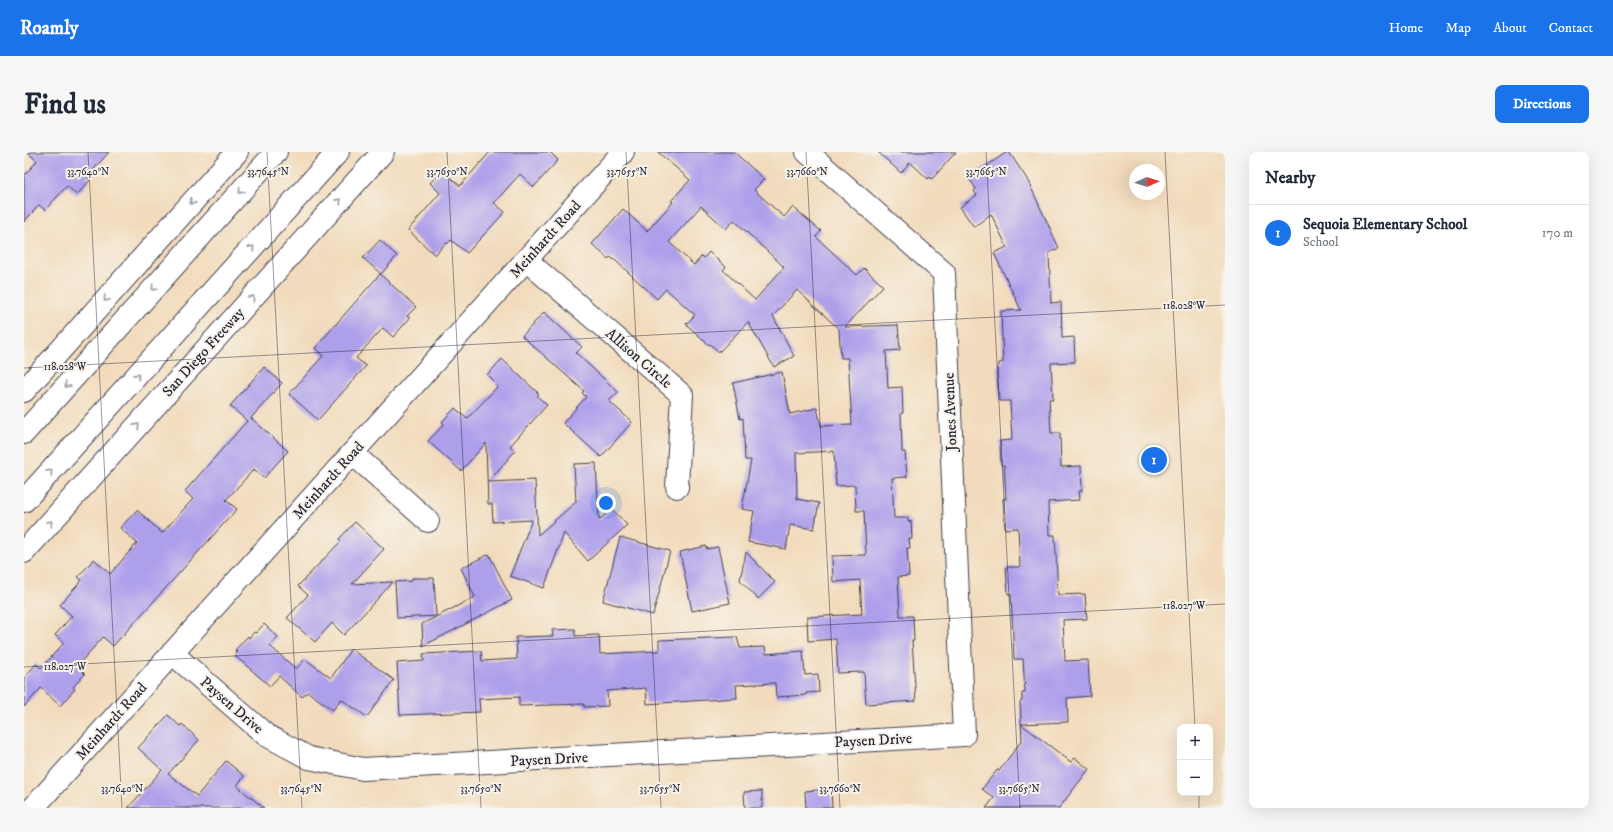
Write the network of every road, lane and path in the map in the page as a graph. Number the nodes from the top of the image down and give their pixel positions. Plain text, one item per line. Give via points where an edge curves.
1 (237, 152) edge
2 (276, 152) edge
3 (338, 152) edge
4 (383, 152) edge
5 (623, 152) edge
6 (806, 152) edge
7 (526, 260) junction
8 (24, 392) edge
9 (24, 433) edge
10 (352, 453) junction
11 (677, 487) dead end
12 (24, 501) edge
13 (428, 521) dead end
14 (24, 552) edge
15 (172, 653) junction
16 (964, 735) joint
17 (33, 808) edge

1 -> 8 main road
2 -> 9 main road
12 -> 3 main road
14 -> 4 main road, San Diego Freeway
5 - 7 main road, Meinhardt Road
6 - 16 main road, Jones Avenue via 944,273
7 - 10 main road, Meinhardt Road
7 - 11 main road, Allison Circle via 682,395
10 - 13 main road
10 - 15 main road, Meinhardt Road
15 - 16 main road, Paysen Drive via 266,735 308,758 363,769
15 - 17 main road, Meinhardt Road

